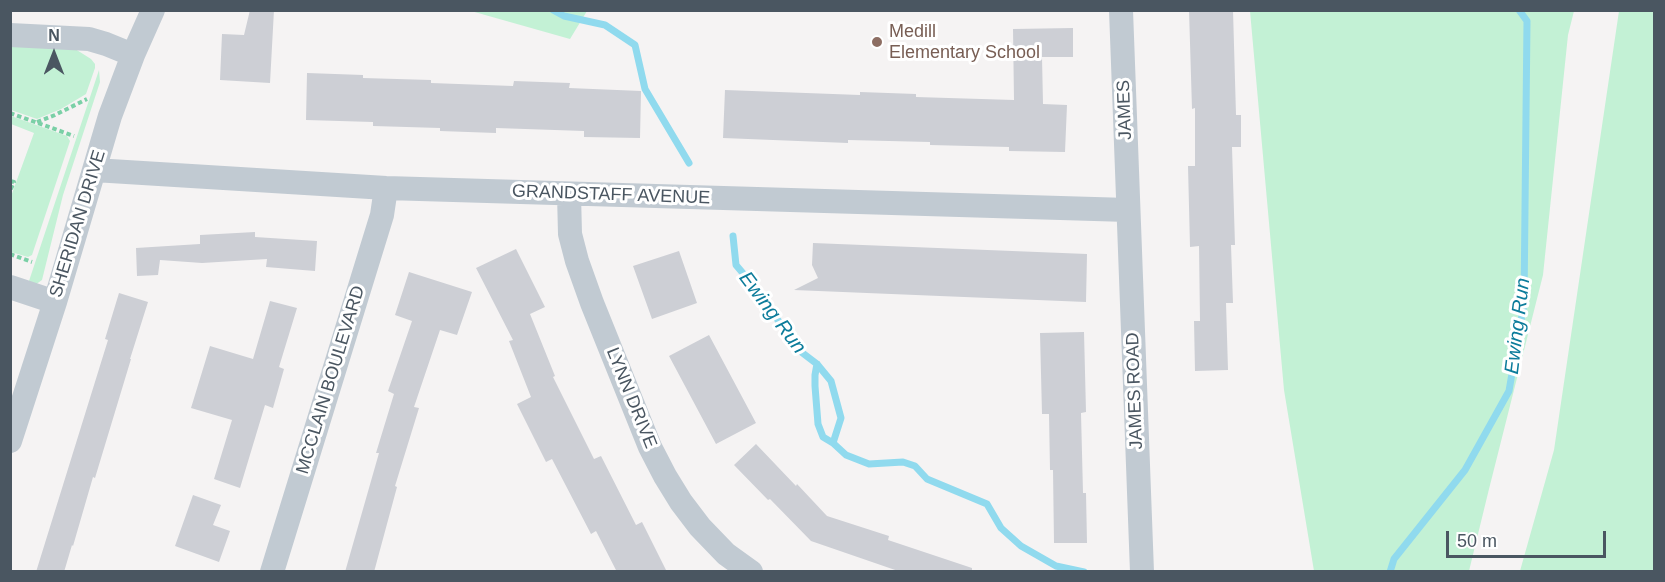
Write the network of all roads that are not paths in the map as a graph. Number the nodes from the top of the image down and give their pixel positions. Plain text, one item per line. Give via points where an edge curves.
1 (153, 10) edge
2 (1121, 10) edge
3 (10, 35) edge
4 (133, 55) junction
5 (94, 170) junction
6 (386, 188) junction
7 (569, 194) junction
8 (1128, 210) junction
9 (10, 287) edge
10 (55, 302) junction
11 (10, 441) edge
12 (272, 572) edge
13 (750, 572) edge
14 (1142, 572) edge

1 - 4 street, SHERIDAN DRIVE
2 - 8 street, JAMES
3 - 4 street via 89,39
4 - 5 street, SHERIDAN DRIVE
5 - 6 street, GRANDSTAFF AVENUE
5 - 10 street, SHERIDAN DRIVE
6 - 7 street, GRANDSTAFF AVENUE
6 - 12 street, MCCLAIN BOULEVARD via 382,215
7 - 8 street, GRANDSTAFF AVENUE
7 - 13 street, LYNN DRIVE via 570,234 577,261 664,477 700,527
8 - 14 street, JAMES ROAD
9 - 10 street
10 - 11 street, SHERIDAN DRIVE

